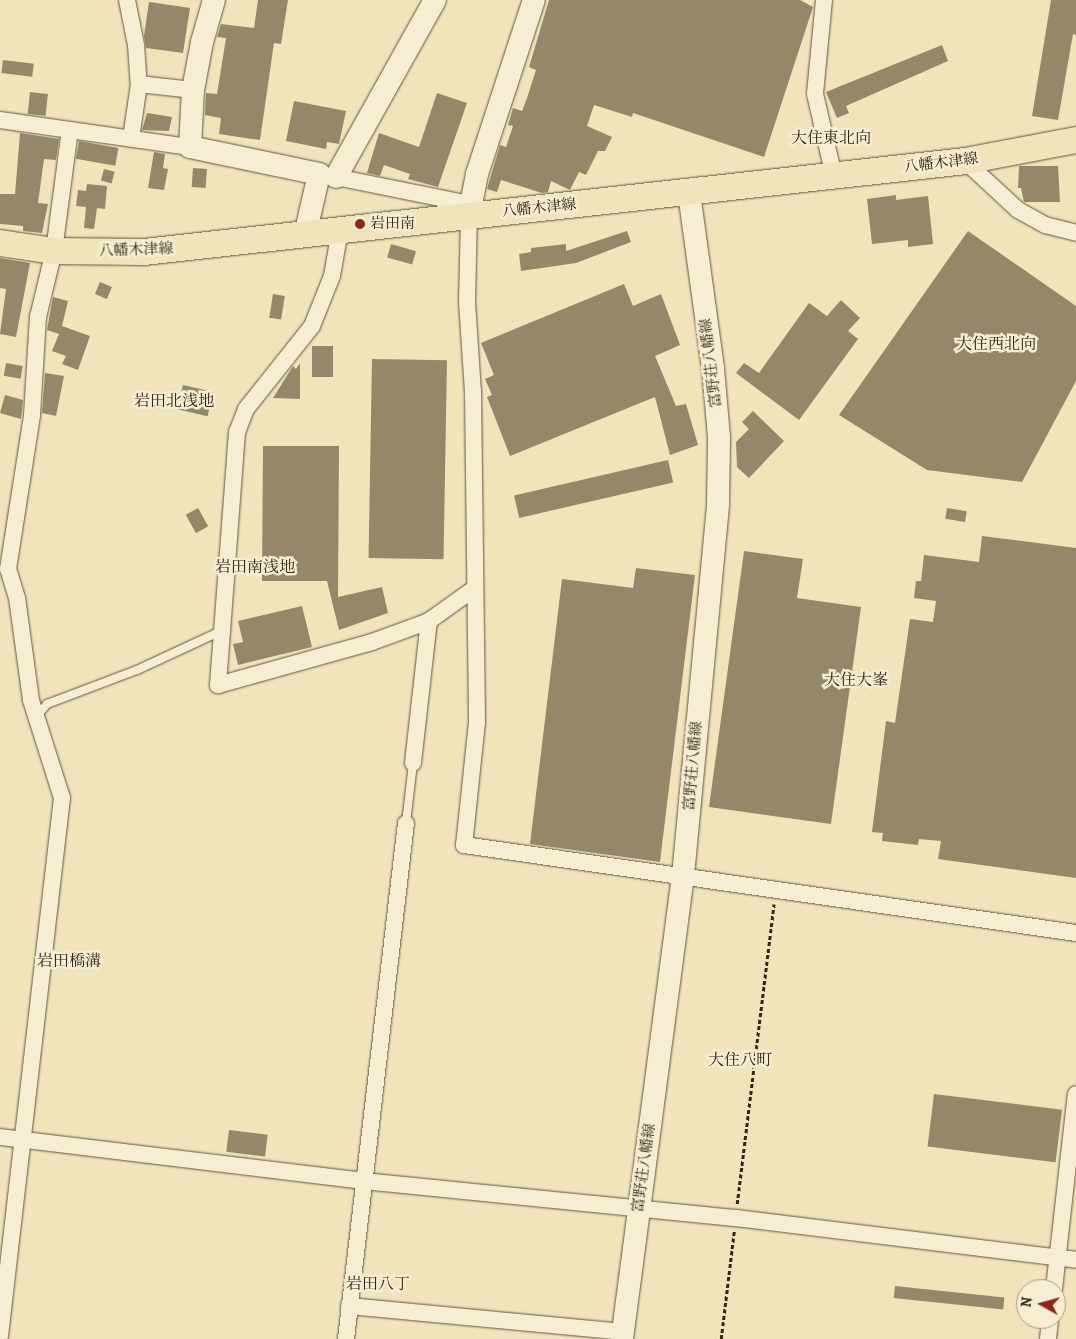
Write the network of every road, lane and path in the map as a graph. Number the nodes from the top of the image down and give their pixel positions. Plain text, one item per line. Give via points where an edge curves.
1 (127, 0) edge
2 (214, 0) edge
3 (435, 0) edge
4 (534, 0) edge
5 (824, 0) edge
6 (139, 84) junction
7 (193, 90) junction
8 (0, 120) edge
9 (70, 130) junction
10 (131, 138) junction
11 (1076, 140) edge
12 (190, 147) junction
13 (964, 162) junction
14 (328, 175) junction
15 (834, 176) junction
16 (689, 192) junction
17 (469, 210) junction
18 (340, 230) junction
19 (1076, 233) edge
20 (305, 235) junction
21 (0, 243) edge
22 (54, 251) junction
23 (6, 582) edge
24 (475, 588) junction
25 (429, 621) junction
26 (223, 630) junction
27 (35, 717) junction
28 (413, 763) joint
29 (406, 823) joint
30 (683, 876) junction
31 (776, 887) junction
32 (1076, 933) edge
33 (1076, 1094) edge
34 (0, 1137) edge
35 (23, 1140) junction
36 (364, 1181) junction
37 (639, 1208) junction
38 (736, 1218) junction
39 (1057, 1257) junction
40 (1076, 1260) edge
41 (1055, 1279) edge
42 (349, 1306) junction
43 (622, 1335) edge
44 (0, 1336) edge
45 (346, 1339) edge
46 (721, 1339) edge

1 - 6 street via 136,45
2 - 7 main road
3 - 14 main road
4 - 17 main road
5 - 15 street via 815,94
6 - 7 street
6 - 10 street
7 - 12 main road
8 - 9 street
9 - 10 street
9 - 22 street
10 - 12 street
11 - 13 main road, 八幡木津線
12 - 14 main road
13 - 15 main road, 八幡木津線
13 - 19 street via 1018,210 1044,225
14 - 17 street
14 - 20 main road
15 - 16 main road, 八幡木津線
16 - 17 main road, 八幡木津線
16 - 30 main road, 富野荘八幡線 via 719,437 718,504
17 - 18 main road, 八幡木津線
17 - 24 street via 467,302 473,392
18 - 20 main road, 八幡木津線
18 - 26 street via 332,276 312,326 246,409 237,432
20 - 22 main road, 八幡木津線 via 144,252
21 - 22 main road, 八幡木津線
22 - 23 street via 38,317 32,415
23 - 27 street via 18,598
24 - 25 street
24 - 30 street via 476,722 464,845
25 - 26 street via 372,642 218,685
25 - 28 street
26 - 27 lane via 137,670 47,704
27 - 35 street via 62,798
28 - 29 lane
29 - 36 street
30 - 31 street
30 - 37 main road, 富野荘八幡線
31 - 32 street
31 - 38 path
33 - 39 street
34 - 35 street
35 - 36 street
35 - 44 street
36 - 37 street
36 - 42 street
37 - 38 street
37 - 43 main road, 富野荘八幡線
38 - 39 street
38 - 46 path
39 - 40 street
39 - 41 street
42 - 43 street
42 - 45 street

